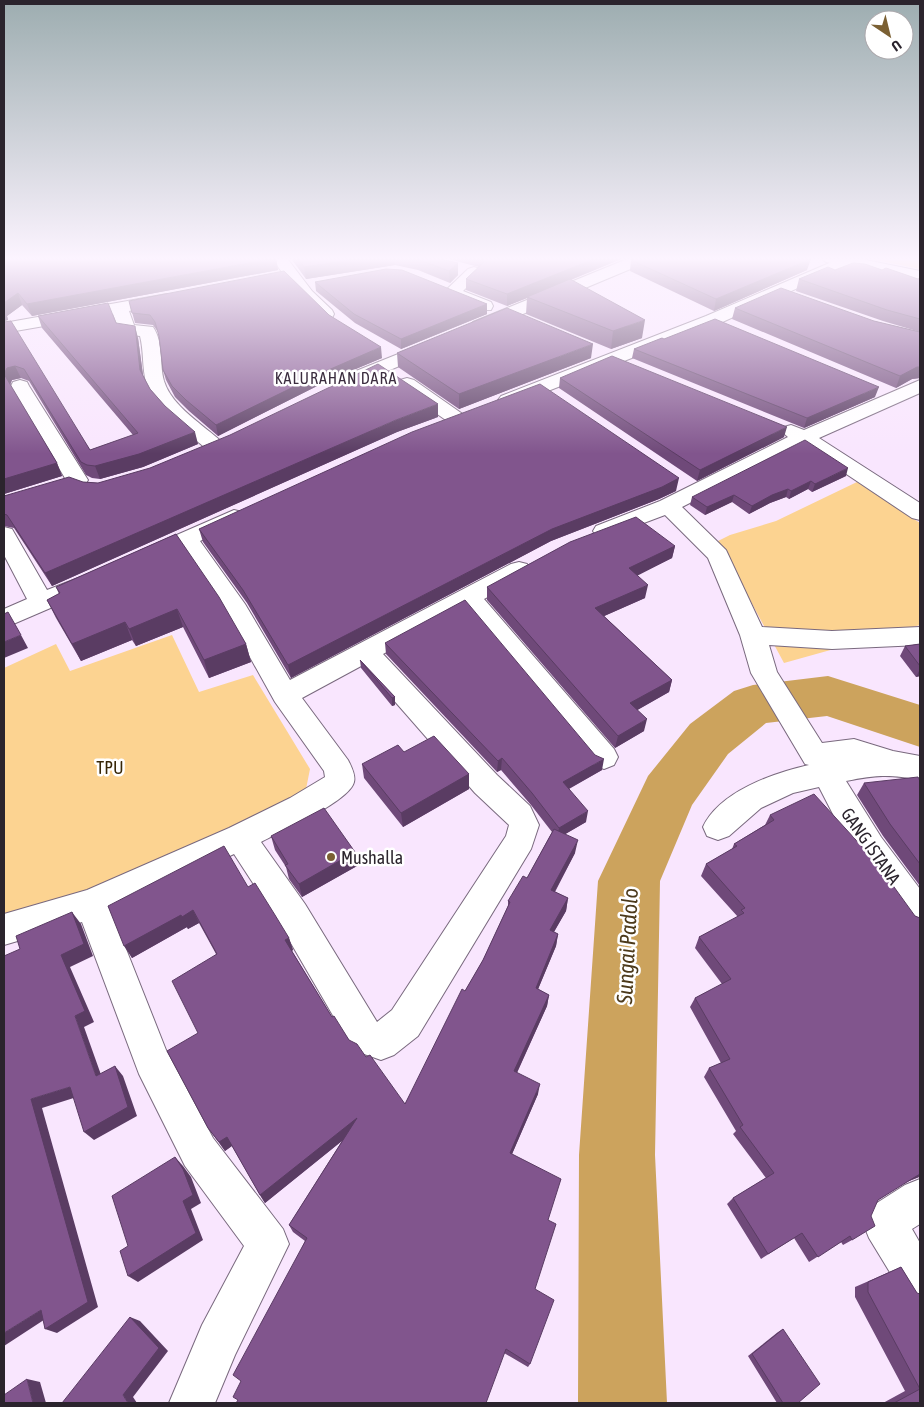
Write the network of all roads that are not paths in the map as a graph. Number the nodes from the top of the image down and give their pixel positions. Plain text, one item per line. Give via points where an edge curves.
1 (35, 323) edge
2 (125, 323) edge
3 (488, 323) edge
4 (524, 323) edge
5 (705, 323) edge
6 (718, 323) edge
7 (532, 326) edge
8 (4, 328) edge
9 (738, 331) edge
10 (378, 348) edge
11 (584, 348) edge
12 (400, 358) junction
13 (610, 358) junction
14 (381, 367) junction
15 (637, 369) edge
16 (20, 386) dead end
17 (870, 386) edge
18 (920, 386) edge
19 (335, 387) edge
20 (897, 397) junction
21 (476, 412) junction
22 (778, 426) edge
23 (431, 428) edge
24 (804, 437) junction
25 (216, 446) edge
26 (76, 484) edge
27 (668, 506) junction
28 (250, 509) edge
29 (920, 513) edge
30 (4, 534) edge
31 (186, 538) junction
32 (578, 541) edge
33 (544, 557) edge
34 (132, 562) edge
35 (96, 578) edge
36 (468, 597) junction
37 (42, 603) junction
38 (4, 619) edge
39 (753, 635) junction
40 (920, 636) edge
41 (366, 652) junction
42 (285, 695) junction
43 (604, 757) edge
44 (907, 766) edge
45 (827, 773) junction
46 (718, 827) dead end
47 (240, 838) junction
48 (92, 904) junction
49 (920, 915) edge
50 (4, 929) edge
51 (920, 1200) edge
52 (920, 1282) edge
53 (192, 1403) edge

1 - 8 street
2 - 25 street via 127,330 144,330 160,339 155,384 167,402
3 - 12 street
4 - 7 street
5 - 13 street
6 - 9 street
10 - 12 street
11 - 13 street
12 - 14 street
13 - 15 street
13 - 21 street via 549,393
14 - 19 street
14 - 21 street
16 - 26 street
17 - 20 street
18 - 20 street
20 - 24 street
21 - 23 street
22 - 24 street
24 - 27 street via 688,486
24 - 29 street
27 - 32 street
27 - 39 street via 718,555
28 - 31 street
30 - 37 street
31 - 34 street
31 - 42 street via 236,610
33 - 36 street
35 - 37 street
36 - 41 street
36 - 43 street
37 - 38 street
39 - 40 street via 832,640
39 - 44 street via 764,673 816,756 854,750
41 - 42 street
41 - 47 street via 486,784 519,815 524,826 520,840 478,907 404,1023 392,1035 381,1042 366,1037 293,914
42 - 47 street via 338,768 340,781 301,807
44 - 45 street via 870,764
45 - 46 street via 787,782 750,800
45 - 49 street, GANG ISTANA via 840,801
47 - 48 street
48 - 50 street
48 - 53 street via 156,1069 199,1152 268,1244 218,1340
51 - 52 street via 884,1223

